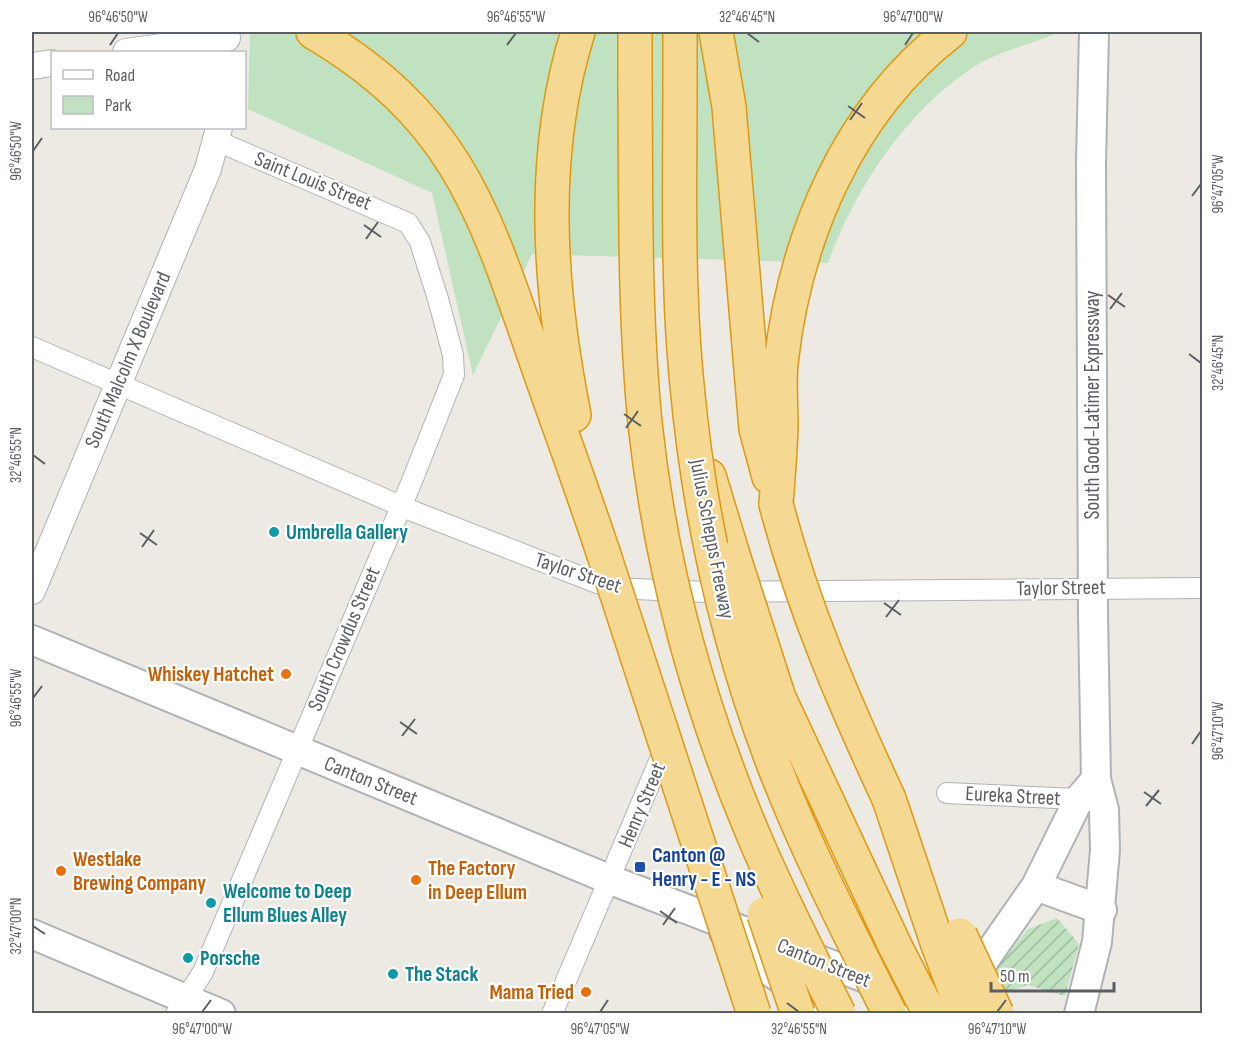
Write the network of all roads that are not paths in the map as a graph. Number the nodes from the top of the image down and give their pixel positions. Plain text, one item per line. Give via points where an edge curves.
1 (313, 32) edge
2 (578, 32) edge
3 (635, 32) edge
4 (680, 32) edge
5 (716, 32) edge
6 (950, 32) edge
7 (1094, 32) edge
8 (227, 41) edge
9 (135, 51) edge
10 (51, 63) edge
11 (32, 66) edge
12 (218, 134) edge
13 (408, 222) joint
14 (32, 347) edge
15 (765, 364) junction
16 (118, 383) junction
17 (689, 412) junction
18 (401, 506) junction
19 (603, 552) junction
20 (1093, 587) junction
21 (1203, 588) edge
22 (624, 590) junction
23 (32, 591) edge
24 (32, 640) edge
25 (297, 751) junction
26 (1087, 789) junction
27 (947, 793) dead end
28 (889, 798) junction
29 (753, 834) junction
30 (611, 880) junction
31 (1036, 886) junction
32 (1102, 910) junction
33 (711, 920) junction
34 (32, 934) edge
35 (974, 974) junction
36 (874, 983) junction
37 (181, 1006) edge
38 (835, 1013) edge
39 (221, 1014) edge
40 (552, 1014) edge
41 (754, 1014) edge
42 (798, 1014) edge
43 (890, 1014) edge
44 (931, 1014) edge
45 (949, 1014) edge
46 (964, 1014) edge
47 (998, 1014) edge
48 (1079, 1014) edge

1 - 19 highway via 397,92 436,136 469,186 494,240
2 - 19 highway via 557,131 552,246 563,360
3 - 29 highway, bridge via 637,302 654,485 693,663 723,758
4 - 17 highway, Julius Schepps Freeway, bridge via 681,289
5 - 15 highway
6 - 15 highway via 907,70 878,104 835,174 804,249 794,289
7 - 20 main road, South Good-Latimer Expressway
8 - 9 street
10 - 11 street
12 - 13 street, Saint Louis Street
12 - 16 street, South Malcolm X Boulevard via 208,169
13 - 18 street, South Crowdus Street via 420,242 438,299 453,355 454,375
14 - 16 street, Taylor Street
15 - 28 highway, bridge via 756,429 776,504 810,620
16 - 18 street, Taylor Street
16 - 23 street, South Malcolm X Boulevard
17 - 43 highway, Julius Schepps Freeway, bridge via 714,560 752,704 808,845
17 - 44 highway, bridge via 779,698
18 - 22 street, Taylor Street via 592,583
18 - 25 street, South Crowdus Street
19 - 41 highway, bridge
20 - 21 street, Taylor Street
20 - 22 street, Taylor Street
20 - 26 main road, South Good-Latimer Expressway
22 - 30 street, Henry Street via 668,718 669,736
24 - 25 main road, Canton Street
25 - 30 main road, Canton Street
25 - 37 street, South Crowdus Street via 203,972
26 - 27 street, Eureka Street
26 - 31 main road, South Good-Latimer Expressway
26 - 32 main road, South Good-Latimer Expressway via 1104,810
28 - 46 highway, bridge
28 - 47 highway, bridge
29 - 38 highway, bridge
29 - 42 highway, bridge via 764,914
30 - 33 main road, Canton Street
30 - 40 street, Henry Street
31 - 32 main road
31 - 35 main road, South Good-Latimer Expressway
32 - 48 main road, South Good-Latimer Expressway
33 - 36 main road, Canton Street
33 - 38 main road, Canton Street via 763,967
34 - 37 main road
35 - 36 main road
35 - 45 main road, South Good-Latimer Expressway
36 - 44 main road, Canton Street
37 - 39 main road

